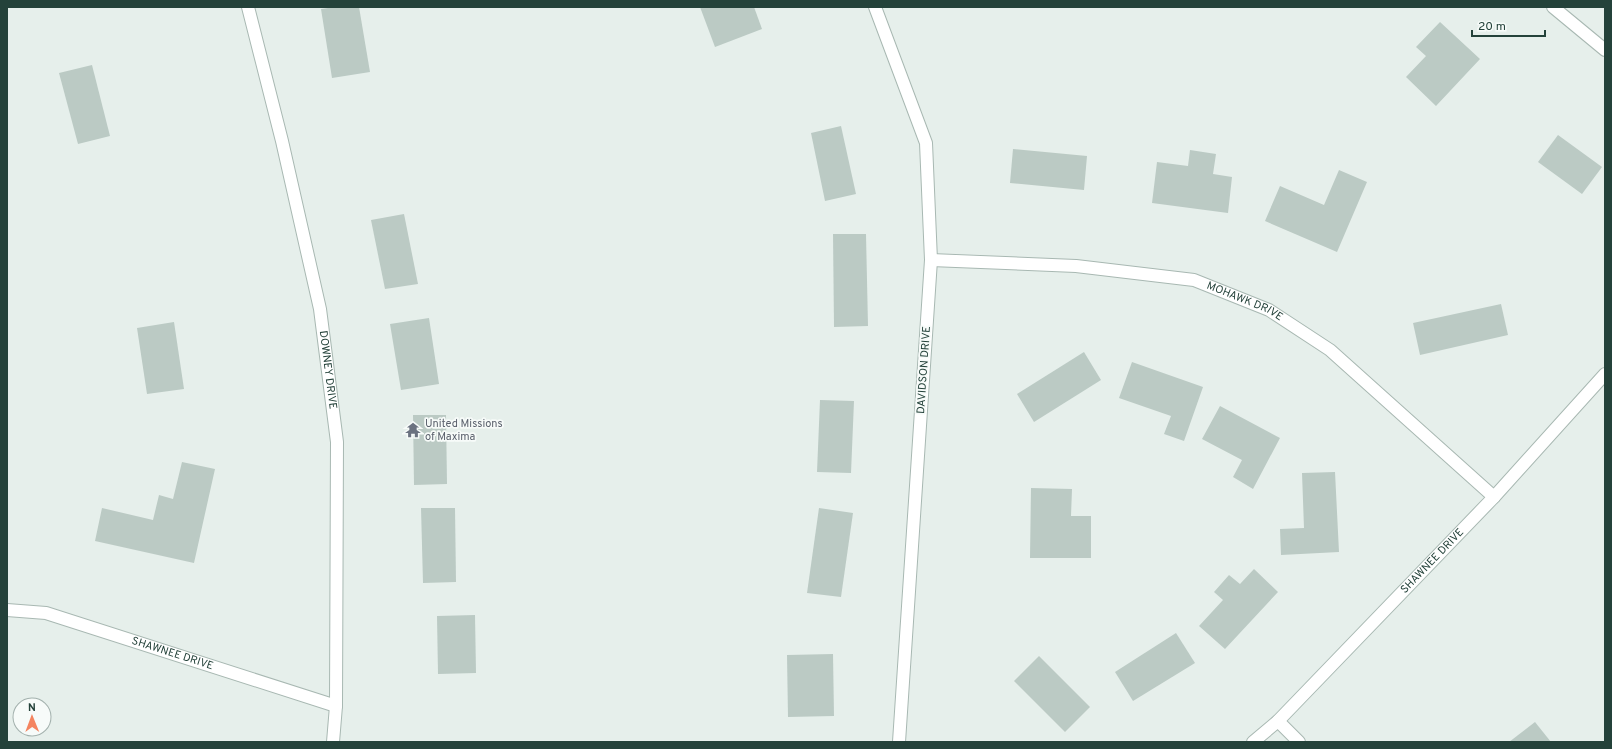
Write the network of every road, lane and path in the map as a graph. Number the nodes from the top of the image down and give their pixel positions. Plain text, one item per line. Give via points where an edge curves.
1 (248, 7) edge
2 (875, 7) edge
3 (1552, 7) edge
4 (1605, 50) edge
5 (931, 260) junction
6 (1605, 374) edge
7 (1494, 497) junction
8 (7, 610) edge
9 (336, 706) junction
10 (1278, 721) junction
11 (333, 742) edge
12 (899, 742) edge
13 (1253, 742) edge
14 (1299, 742) edge

1 - 9 street, DOWNEY DRIVE via 320,309 338,442
2 - 5 street, DAVIDSON DRIVE via 926,143
3 - 4 street
5 - 7 street, MOHAWK DRIVE via 1076,266 1194,280 1269,310 1330,350
5 - 12 street, DAVIDSON DRIVE
6 - 7 street, SHAWNEE DRIVE
7 - 10 street, SHAWNEE DRIVE
8 - 9 street, SHAWNEE DRIVE via 46,613
9 - 11 street, DOWNEY DRIVE
10 - 13 street, SHAWNEE DRIVE
10 - 14 street

